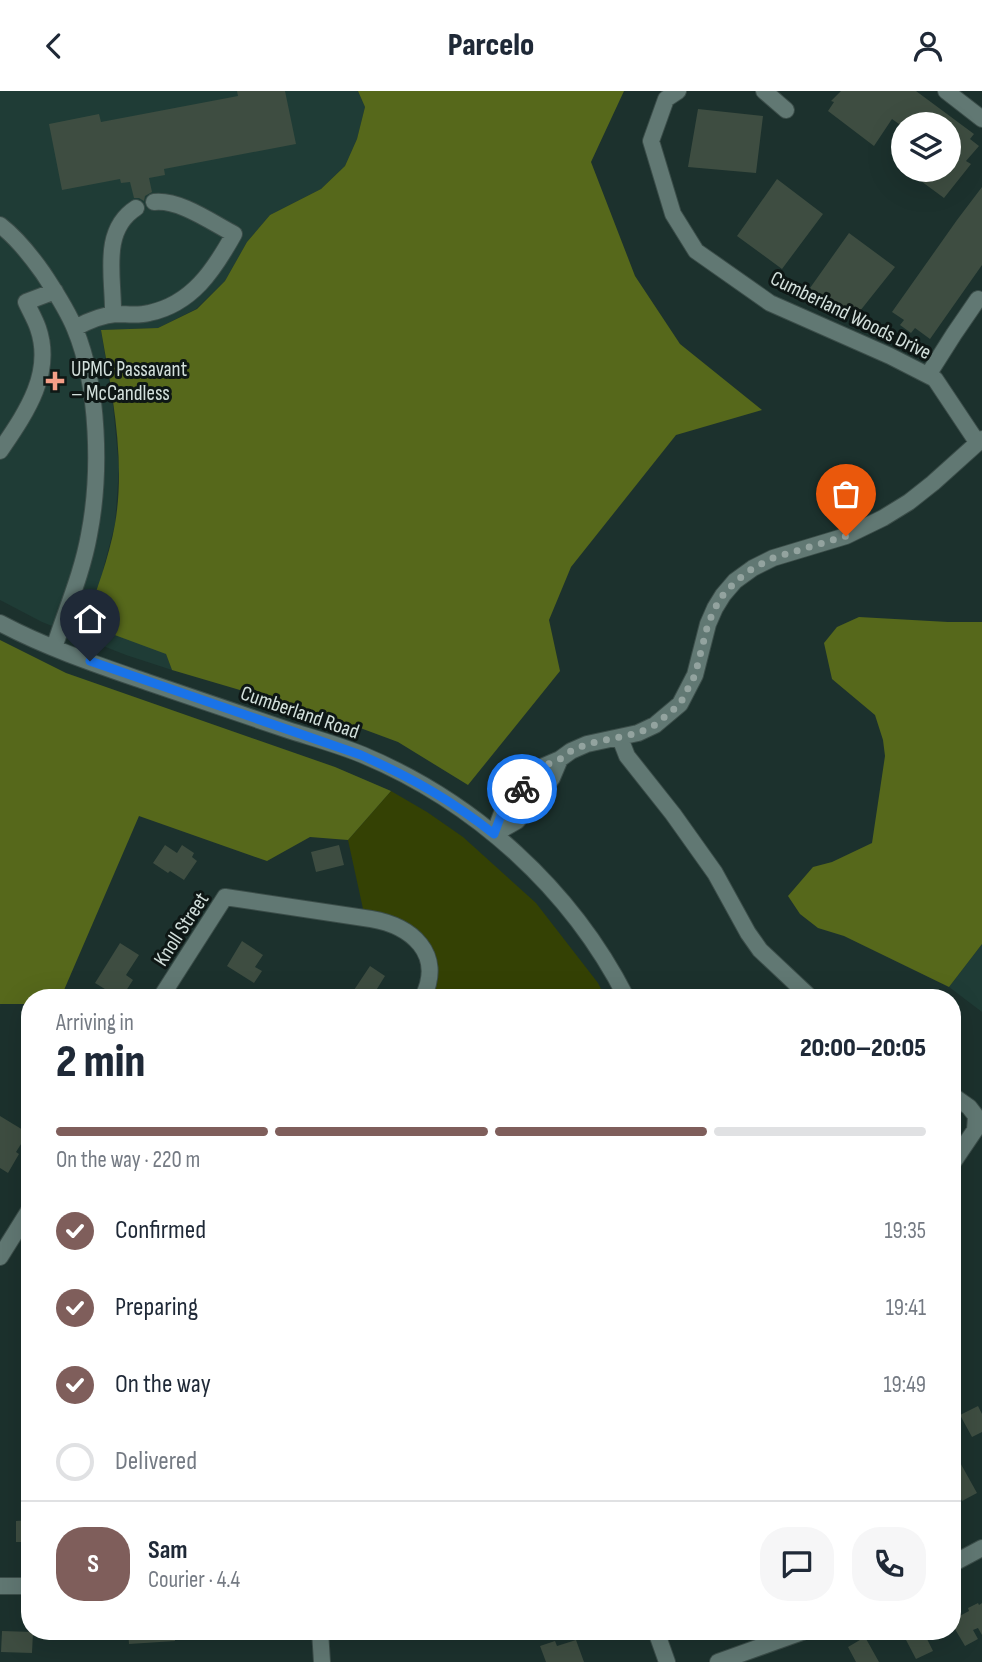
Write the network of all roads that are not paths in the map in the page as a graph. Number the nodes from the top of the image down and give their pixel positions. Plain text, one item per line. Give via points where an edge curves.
1 (678, 91) edge
2 (764, 91) edge
3 (946, 91) edge
4 (786, 110) dead end
5 (982, 119) edge
6 (154, 202) dead end
7 (136, 208) dead end
8 (0, 225) edge
9 (55, 291) junction
10 (978, 299) dead end
11 (113, 314) junction
12 (75, 328) junction
13 (928, 375) junction
14 (979, 440) edge
15 (0, 451) edge
16 (0, 623) edge
17 (54, 648) junction
18 (620, 738) junction
19 (494, 834) junction
20 (166, 989) edge
21 (426, 989) edge
22 (622, 989) edge
23 (801, 989) edge
24 (961, 1101) edge
25 (961, 1151) edge
26 (21, 1223) edge
27 (0, 1257) edge
28 (982, 1548) edge
29 (961, 1558) edge
30 (0, 1586) edge
31 (21, 1586) edge
32 (320, 1640) edge
33 (659, 1640) edge
34 (780, 1640) edge
35 (321, 1662) edge
36 (667, 1662) edge
37 (718, 1662) edge

1 - 13 street, Cumberland Woods Drive via 666,100 651,141 673,213 696,251 770,303
2 - 4 street
3 - 5 street
6 - 11 street via 177,205 234,234 211,274 181,300 148,314
7 - 11 street via 118,228 113,243
8 - 9 street
9 - 12 street
9 - 15 street via 26,302 43,348 42,370 32,400
10 - 13 street
11 - 12 street
12 - 17 street via 92,397 95,493 80,572
13 - 14 street, Cumberland Woods Drive
14 - 18 street, Cumberland Woods Drive via 933,484 883,518 846,536 773,558 736,581 715,608 695,675 680,704 655,725
16 - 17 street, Cumberland Road
17 - 19 street, Cumberland Road via 361,755 430,789
18 - 19 street, Cumberland Woods Drive via 587,744 560,759 552,778 517,821
18 - 23 street via 627,756 715,873 760,950
19 - 22 street, Cumberland Road via 560,899
20 - 21 street, Knoll Street via 225,897 398,926 415,937 430,965
24 - 25 street via 976,1116 975,1130
26 - 27 street
28 - 29 street
30 - 31 street
32 - 35 street
33 - 36 street
34 - 37 street

